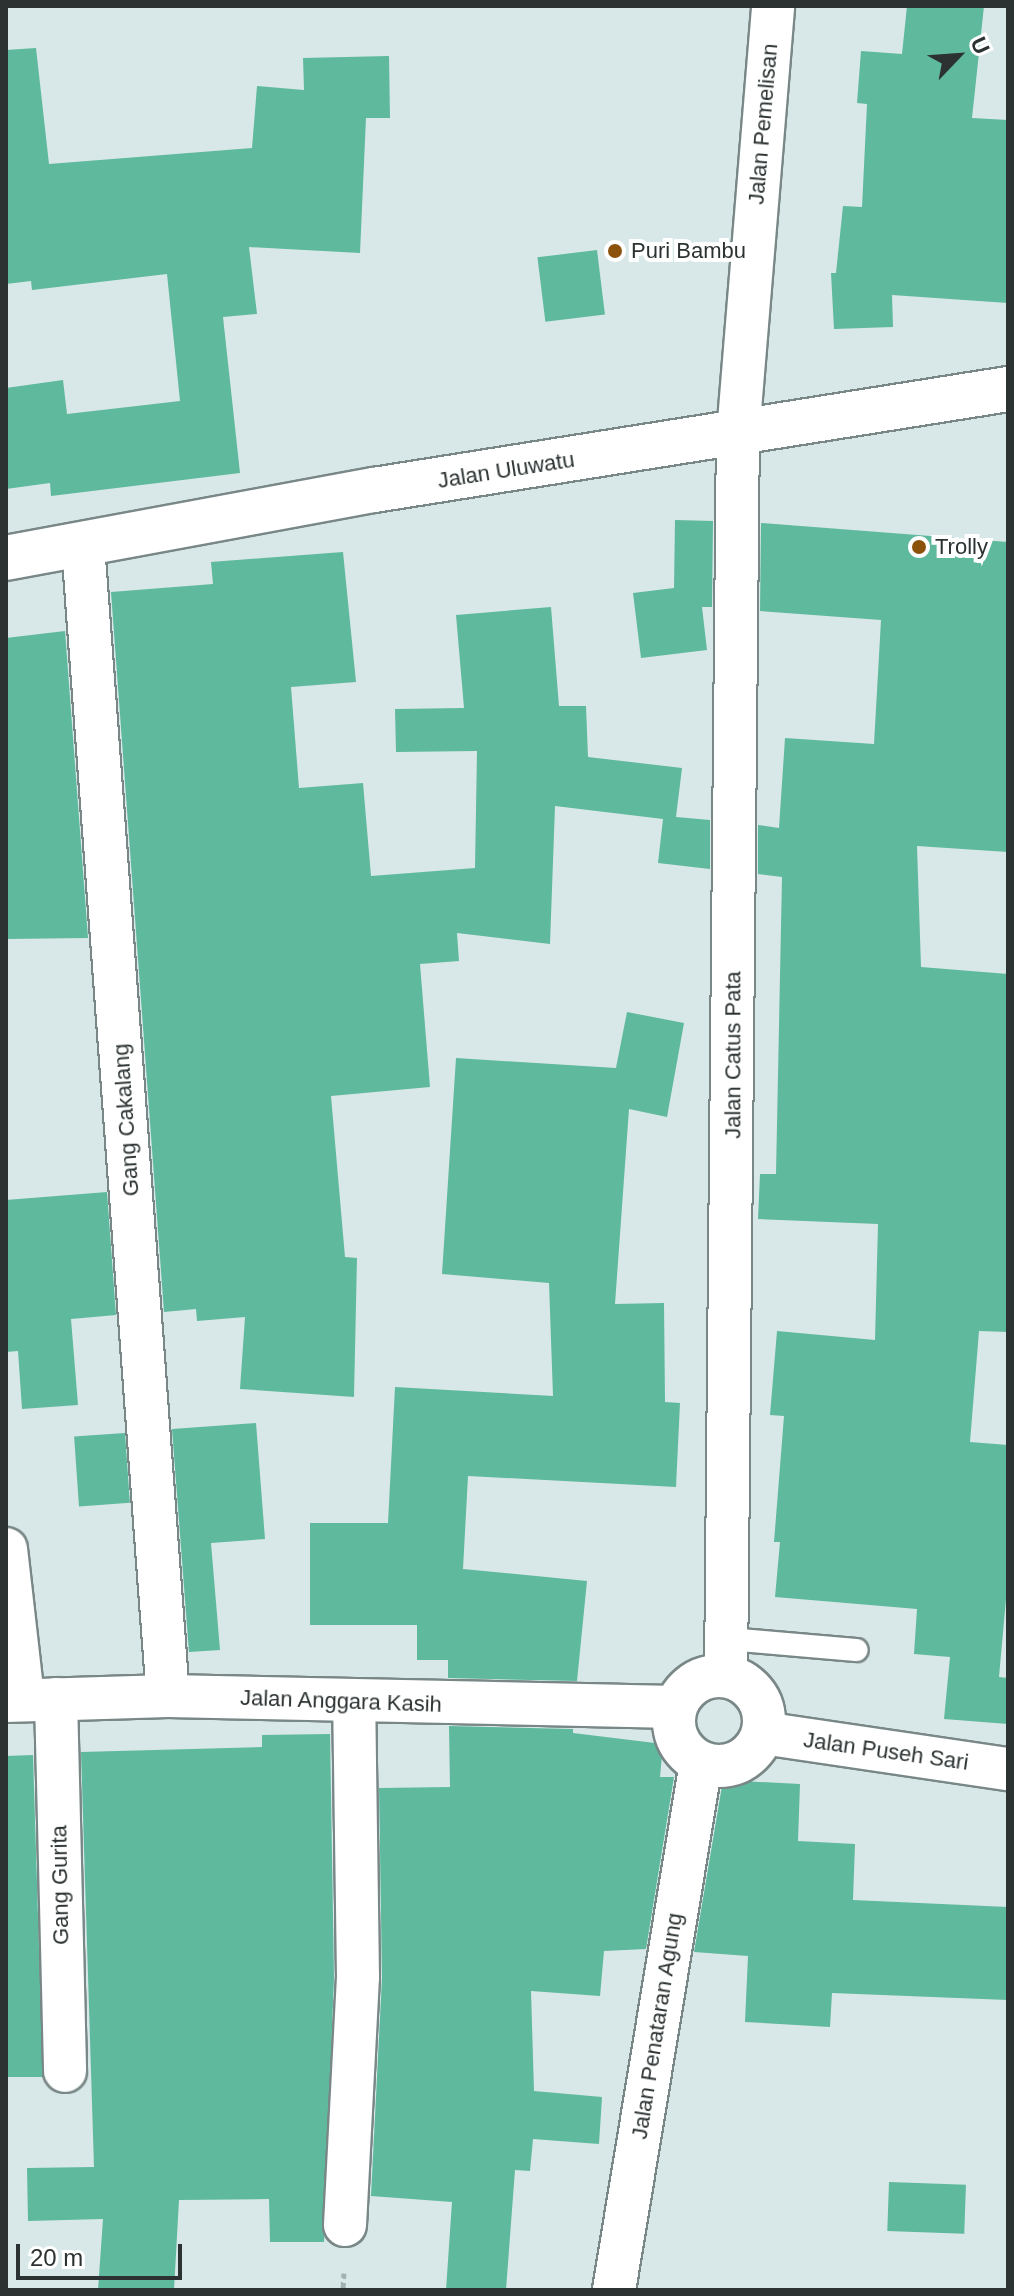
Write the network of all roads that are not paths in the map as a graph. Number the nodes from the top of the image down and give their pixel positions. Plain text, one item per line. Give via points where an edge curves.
1 (773, 6) edge
2 (1008, 389) edge
3 (738, 434) junction
4 (83, 545) junction
5 (6, 558) edge
6 (6, 1549) edge
7 (857, 1650) dead end
8 (727, 1657) junction
9 (168, 1696) junction
10 (28, 1700) edge
11 (354, 1703) junction
12 (675, 1707) junction
13 (763, 1733) junction
14 (701, 1763) junction
15 (1008, 1769) edge
16 (65, 2071) dead end
17 (345, 2225) dead end
18 (614, 2290) edge

1 - 3 street, Jalan Pemelisan
2 - 3 street, Jalan Uluwatu
3 - 4 street, Jalan Uluwatu via 374,490
3 - 8 street, Jalan Catus Pata
4 - 5 street, Jalan Uluwatu
4 - 9 street, Gang Cakalang
6 - 10 street, Gang Gurita
7 - 8 lane
8 - 12 street via 695,1682
8 - 13 street via 758,1696 765,1714
9 - 10 street, Jalan Anggara Kasih
9 - 11 street, Jalan Anggara Kasih
10 - 16 street, Gang Gurita
11 - 12 street, Jalan Anggara Kasih
11 - 17 street via 358,1977
12 - 14 street via 674,1729 683,1749
13 - 14 street via 750,1755 726,1767
13 - 15 street, Jalan Puseh Sari
14 - 18 street, Jalan Penataran Agung

